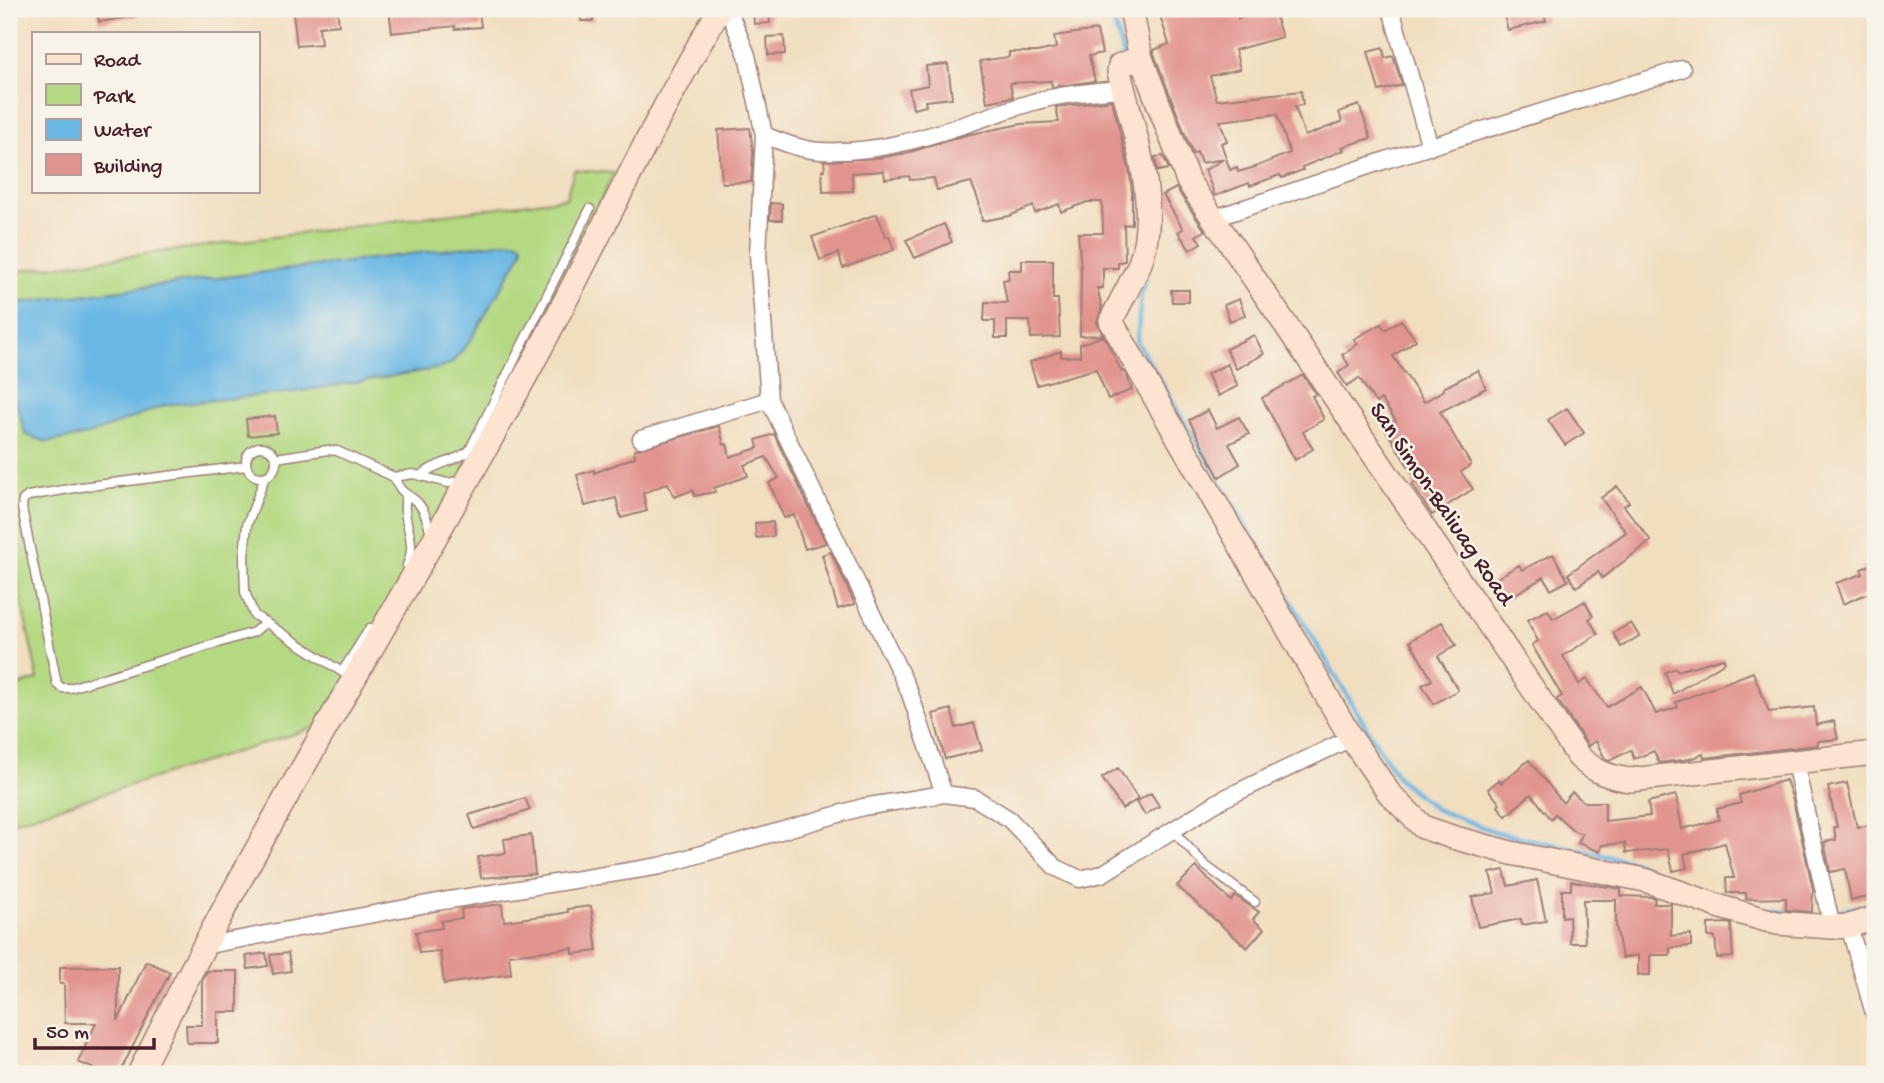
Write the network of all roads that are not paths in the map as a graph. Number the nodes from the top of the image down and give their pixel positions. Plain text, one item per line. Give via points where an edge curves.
1 (720, 9) edge
2 (728, 9) edge
3 (1131, 9) edge
4 (1391, 9) edge
5 (1131, 62) junction
6 (1682, 69) dead end
7 (1123, 89) junction
8 (764, 135) junction
9 (1430, 147) junction
10 (590, 209) dead end
11 (1215, 218) junction
12 (769, 401) junction
13 (640, 439) dead end
14 (276, 458) junction
15 (246, 466) junction
16 (421, 475) junction
17 (265, 477) junction
18 (394, 477) junction
19 (467, 479) junction
20 (407, 496) junction
21 (432, 543) junction
22 (400, 578) dead end
23 (374, 621) dead end
24 (265, 622) junction
25 (1351, 738) junction
26 (1875, 752) edge
27 (1795, 763) junction
28 (944, 794) junction
29 (1172, 831) junction
30 (1255, 902) dead end
31 (1875, 918) edge
32 (1837, 924) junction
33 (203, 946) junction
34 (1875, 1017) edge
35 (139, 1074) edge

1 - 19 main road via 678,79 532,365
2 - 8 street via 747,54
3 - 5 main road, San Simon-Baliuag Road
4 - 9 street
5 - 7 main road via 1119,72
5 - 11 main road, San Simon-Baliuag Road via 1188,181
6 - 9 street
7 - 8 street via 1035,102 920,140 867,149 820,151
7 - 25 main road via 1142,163 1147,221 1140,262 1111,321
8 - 12 street via 758,254
9 - 11 street
10 - 16 lane via 469,451
11 - 27 main road, San Simon-Baliuag Road via 1579,757 1592,769 1630,780
12 - 13 street
12 - 28 street via 909,691
14 - 15 lane via 272,451 257,447 250,451
14 - 17 lane via 276,466
14 - 18 lane via 337,451
15 - 17 lane via 250,473
15 - 24 lane via 28,496 22,508 57,684 62,688 254,632
16 - 18 lane
16 - 19 lane via 449,484
17 - 24 lane via 247,525 244,556 246,592 254,615
18 - 20 lane
19 - 21 main road
20 - 21 lane via 428,519
20 - 22 lane via 412,556
21 - 33 main road
23 - 24 lane via 342,672
25 - 29 street via 1221,800
25 - 32 main road via 1389,793 1423,827 1511,853 1645,880 1777,923
26 - 27 main road, San Simon-Baliuag Road
27 - 32 street via 1827,903
28 - 29 street via 975,798 1009,819 1055,867 1080,879 1101,874
28 - 33 street via 863,807 660,866
29 - 30 lane via 1206,866
31 - 32 main road
32 - 34 street
33 - 35 main road

